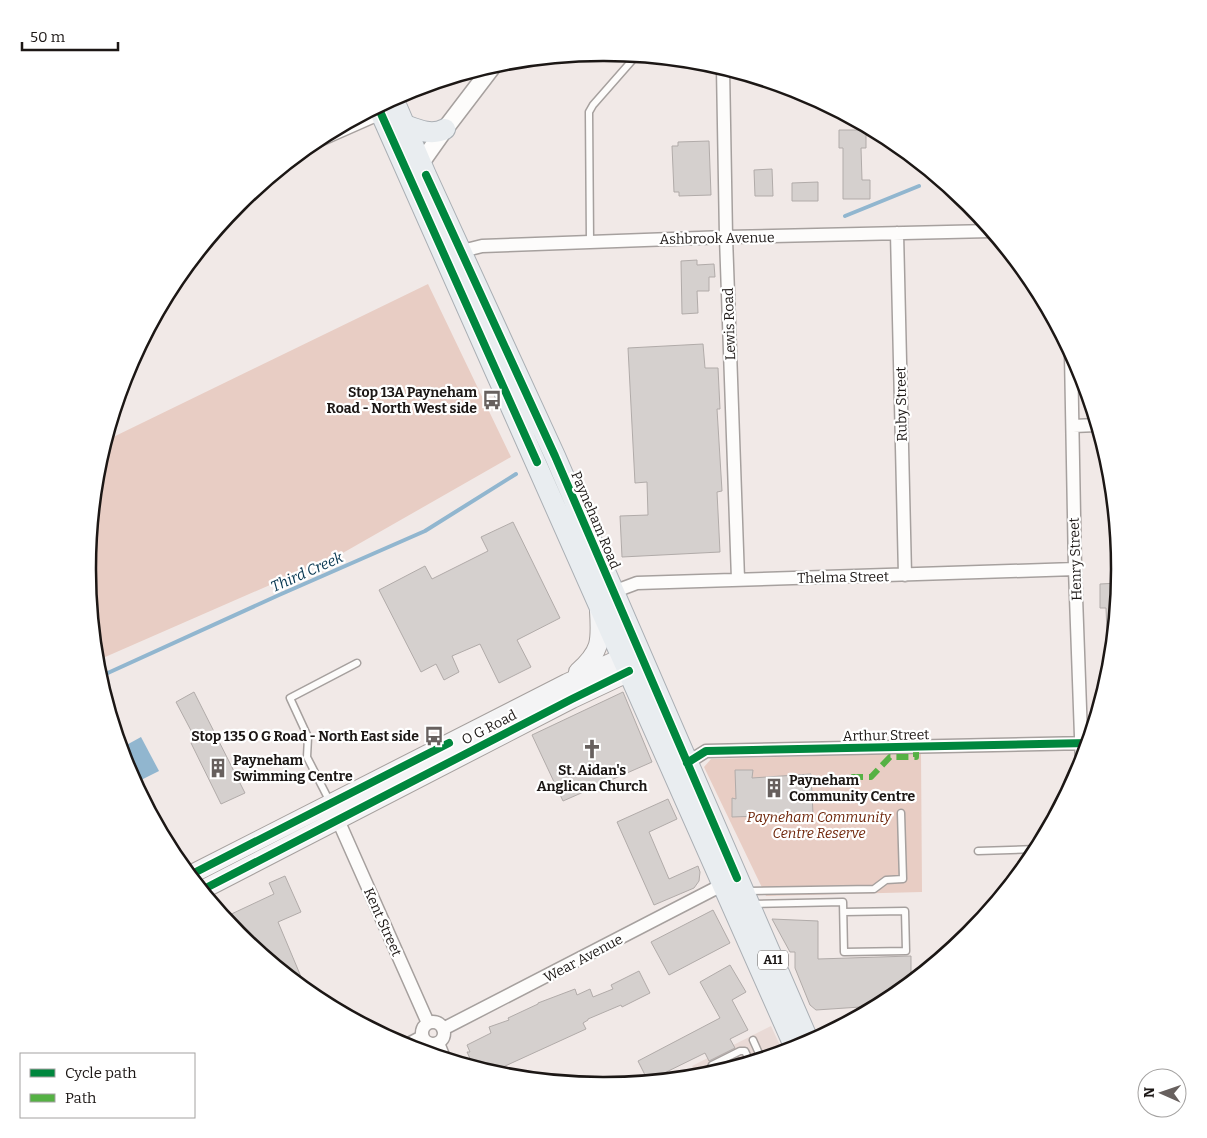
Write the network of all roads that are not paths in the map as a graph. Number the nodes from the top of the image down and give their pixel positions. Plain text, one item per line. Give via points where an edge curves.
1 (631, 62) edge
2 (486, 76) edge
3 (723, 76) edge
4 (388, 110) edge
5 (386, 111) edge
6 (405, 125) junction
7 (444, 129) junction
8 (398, 150) junction
9 (421, 163) junction
10 (422, 204) junction
11 (982, 231) edge
12 (897, 234) junction
13 (726, 237) junction
14 (590, 242) junction
15 (455, 258) junction
16 (1071, 372) edge
17 (1090, 425) edge
18 (1073, 426) junction
19 (1075, 569) junction
20 (905, 575) junction
21 (738, 579) junction
22 (606, 597) junction
23 (634, 661) junction
24 (357, 663) dead end
25 (567, 683) junction
26 (1084, 731) edge
27 (1080, 743) edge
28 (687, 763) junction
29 (331, 803) junction
30 (901, 813) dead end
31 (338, 820) junction
32 (1027, 849) edge
33 (978, 851) dead end
34 (196, 872) edge
35 (722, 885) junction
36 (208, 887) edge
37 (746, 898) junction
38 (844, 912) junction
39 (428, 1023) junction
40 (443, 1029) junction
41 (806, 1034) edge
42 (422, 1037) junction
43 (415, 1040) edge
44 (753, 1040) dead end
45 (792, 1040) edge
46 (438, 1043) junction
47 (441, 1050) edge
48 (759, 1052) edge
49 (747, 1056) edge
50 (716, 1064) edge

1 - 14 lane via 589,112
2 - 7 street
3 - 13 street, Lewis Road
4 - 6 main road, Payneham Road / A11
5 - 8 main road, Payneham Road / A11
6 - 7 main road via 426,132
6 - 9 main road, Payneham Road / A11
7 - 9 street
8 - 9 main road via 401,155
8 - 10 main road, Payneham Road / A11
9 - 10 main road via 417,183
9 - 15 main road, Payneham Road / A11
10 - 15 main road, Payneham Road / A11
11 - 12 street, Ashbrook Avenue
12 - 13 street, Ashbrook Avenue
12 - 20 street, Ruby Street
13 - 14 street, Ashbrook Avenue
13 - 21 street, Lewis Road
14 - 15 street, Ashbrook Avenue via 482,246
15 - 22 main road, Payneham Road / A11 via 555,456
16 - 18 street, Henry Street
17 - 18 street
18 - 19 street, Henry Street
19 - 20 street, Thelma Street
19 - 26 street, Henry Street
20 - 21 street, Thelma Street
21 - 22 street, Thelma Street via 637,583
22 - 23 main road, Payneham Road / A11
22 - 25 main road via 598,648 590,661
23 - 25 main road, O G Road
23 - 28 main road, Payneham Road / A11
23 - 31 main road, O G Road via 572,699
23 - 35 main road, Payneham Road / A11
24 - 29 lane via 290,698 308,737 307,757
25 - 29 main road, O G Road
27 - 28 street, Arthur Street via 706,751
28 - 37 main road, Payneham Road / A11
29 - 31 main road
29 - 34 main road, O G Road
30 - 37 lane via 902,879 886,880 874,889
31 - 36 main road, O G Road
31 - 39 street, Kent Street
32 - 33 lane
35 - 40 street, Wear Avenue
35 - 45 main road, Payneham Road / A11
37 - 38 lane via 844,902
37 - 41 main road, Payneham Road / A11
38 - 38 lane via 905,911 906,951 844,952
39 - 40 street via 438,1023
39 - 42 street via 422,1029
40 - 46 street via 443,1038
42 - 43 street
42 - 46 street via 428,1043
44 - 48 lane
46 - 47 street
49 - 50 lane via 745,1051 740,1051

